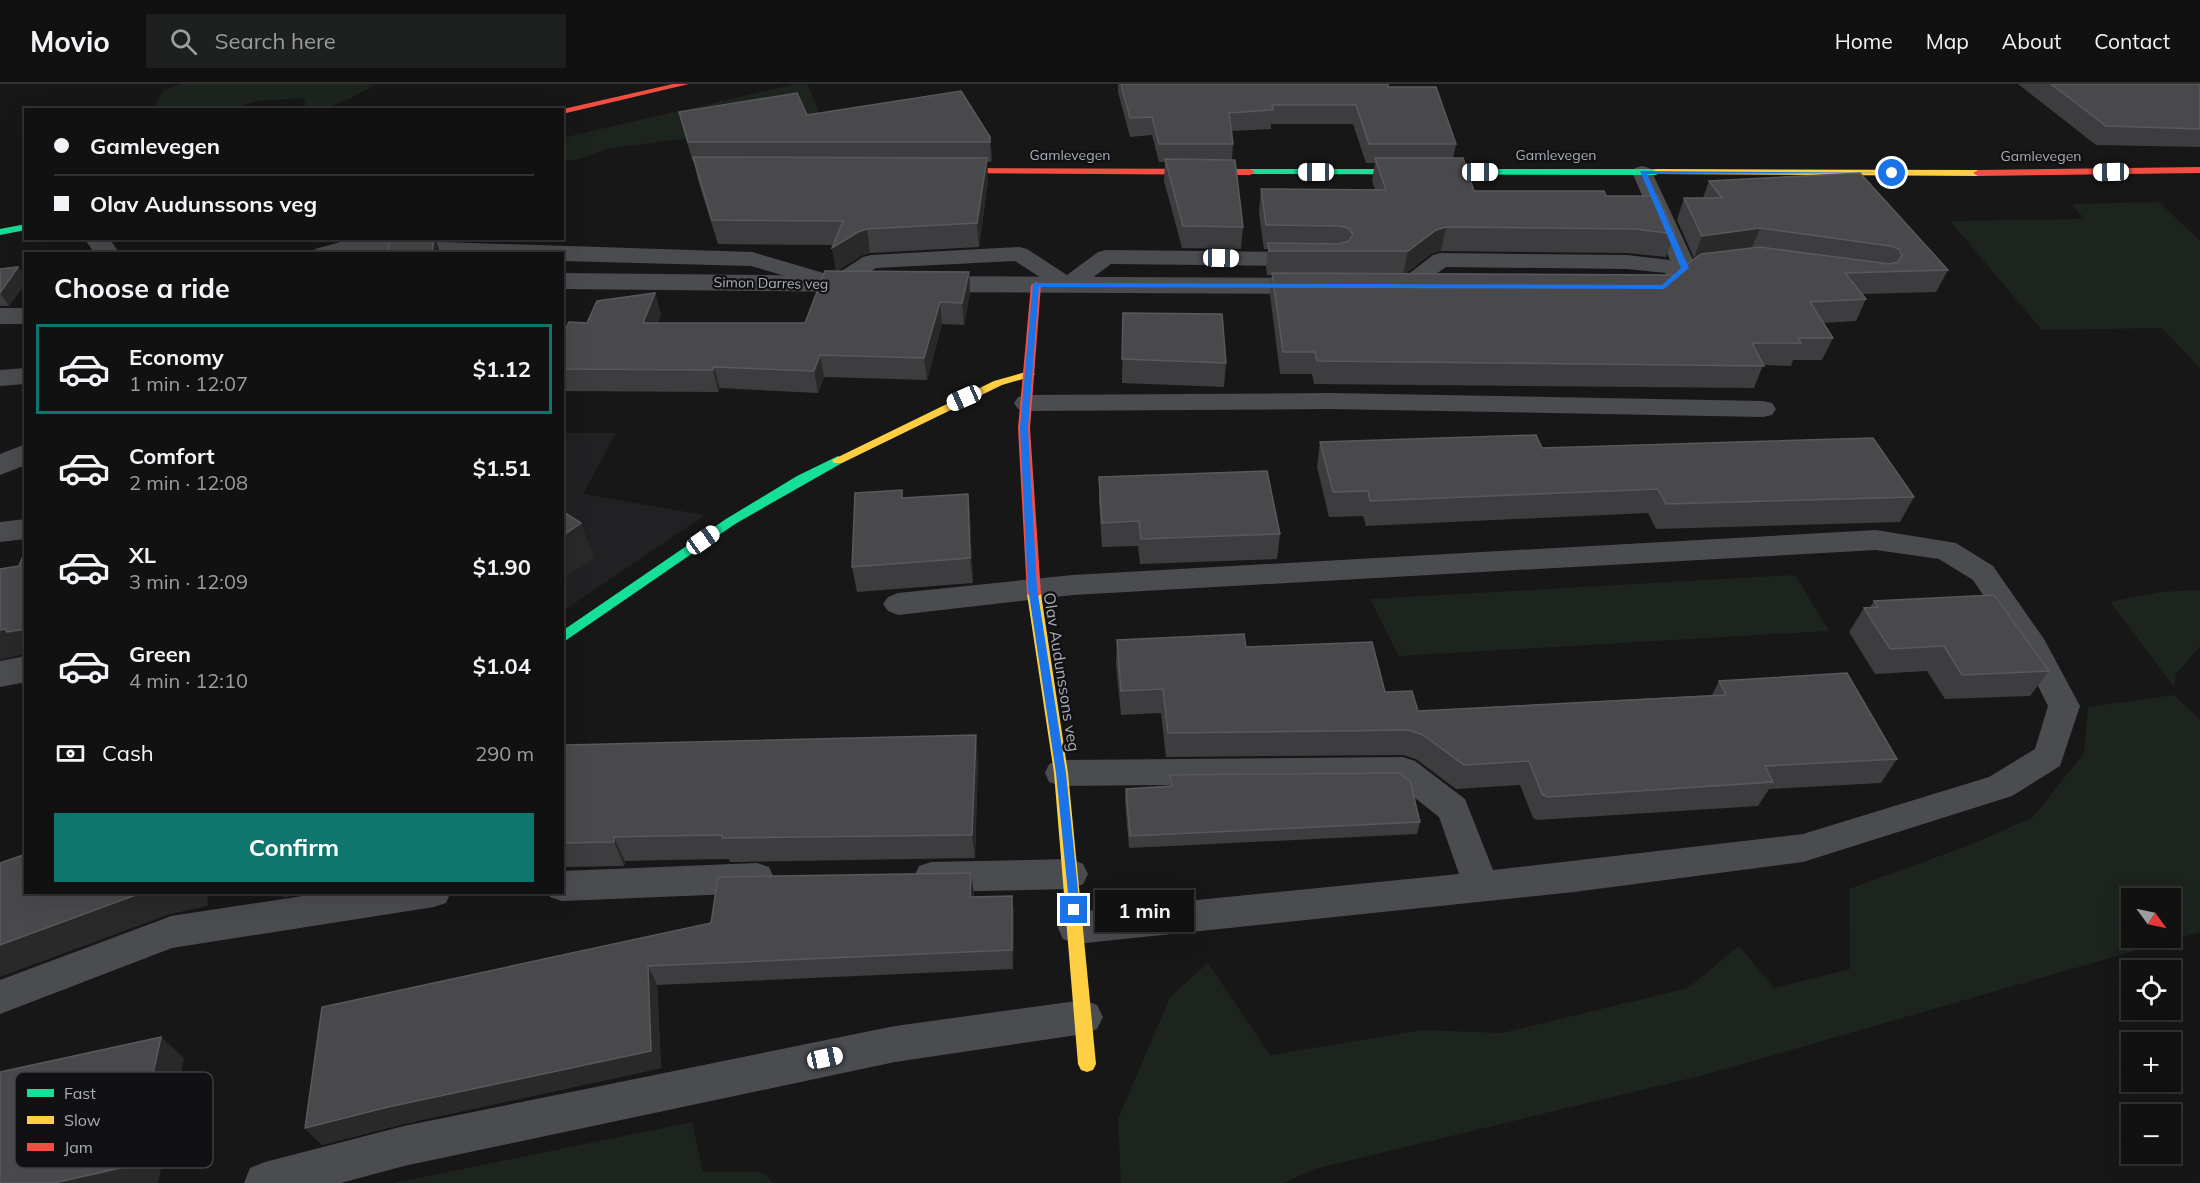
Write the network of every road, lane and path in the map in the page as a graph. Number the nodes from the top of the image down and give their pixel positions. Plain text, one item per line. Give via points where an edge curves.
1 (685, 84) edge
2 (564, 111) edge
3 (2200, 170) edge
4 (923, 171) edge
5 (1642, 172) junction
6 (24, 226) edge
7 (0, 232) edge
8 (330, 252) edge
9 (509, 252) edge
10 (564, 254) edge
11 (1324, 259) edge
12 (1751, 259) edge
13 (1685, 268) junction
14 (564, 281) edge
15 (837, 284) junction
16 (1036, 285) junction
17 (1068, 285) junction
18 (1344, 286) edge
19 (1392, 286) joint
20 (1440, 286) edge
21 (1652, 287) edge
22 (0, 316) edge
23 (24, 316) edge
24 (1029, 374) junction
25 (24, 376) edge
26 (0, 378) edge
27 (1027, 403) junction
28 (1763, 409) dead end
29 (24, 530) edge
30 (0, 532) edge
31 (1033, 588) junction
32 (898, 604) dead end
33 (564, 637) edge
34 (24, 669) edge
35 (0, 674) edge
36 (1061, 773) junction
37 (1071, 874) junction
38 (904, 877) edge
39 (789, 878) edge
40 (564, 886) edge
41 (1481, 886) junction
42 (421, 894) edge
43 (1076, 928) junction
44 (0, 997) edge
45 (1084, 1017) junction
46 (1087, 1064) dead end
47 (265, 1183) edge

1 - 2 street
3 - 5 street, Gamlevegen
4 - 5 street, Gamlevegen
5 - 13 lane
6 - 7 street
8 - 9 lane via 351,246
10 - 15 lane via 752,259
11 - 17 lane via 1106,256
12 - 13 lane
13 - 19 lane via 1627,262 1441,260
13 - 21 lane
14 - 15 street, Simon Darres veg
15 - 16 street, Simon Darres veg
15 - 17 lane via 871,262 1019,254
16 - 17 street, Simon Darres veg
16 - 24 street, Olav Audunssons veg
17 - 18 street, Simon Darres veg
19 - 20 street
22 - 23 street
24 - 27 street, Olav Audunssons veg
24 - 33 street via 947,406 787,485
25 - 26 street
27 - 28 lane via 1330,401
27 - 31 street, Olav Audunssons veg via 1024,428
29 - 30 street
31 - 32 lane
31 - 36 street, Olav Audunssons veg
31 - 41 lane via 1876,540 1946,550 1983,573 2033,646 2064,706 2049,758 2000,787 1792,849
34 - 35 street
36 - 37 street, Olav Audunssons veg
36 - 41 lane via 1403,770 1453,809
37 - 38 lane
37 - 43 street, Olav Audunssons veg
39 - 40 lane
41 - 43 lane
42 - 44 lane via 171,932
43 - 45 street, Olav Audunssons veg
45 - 46 street, Olav Audunssons veg
45 - 47 lane via 895,1044 404,1146

